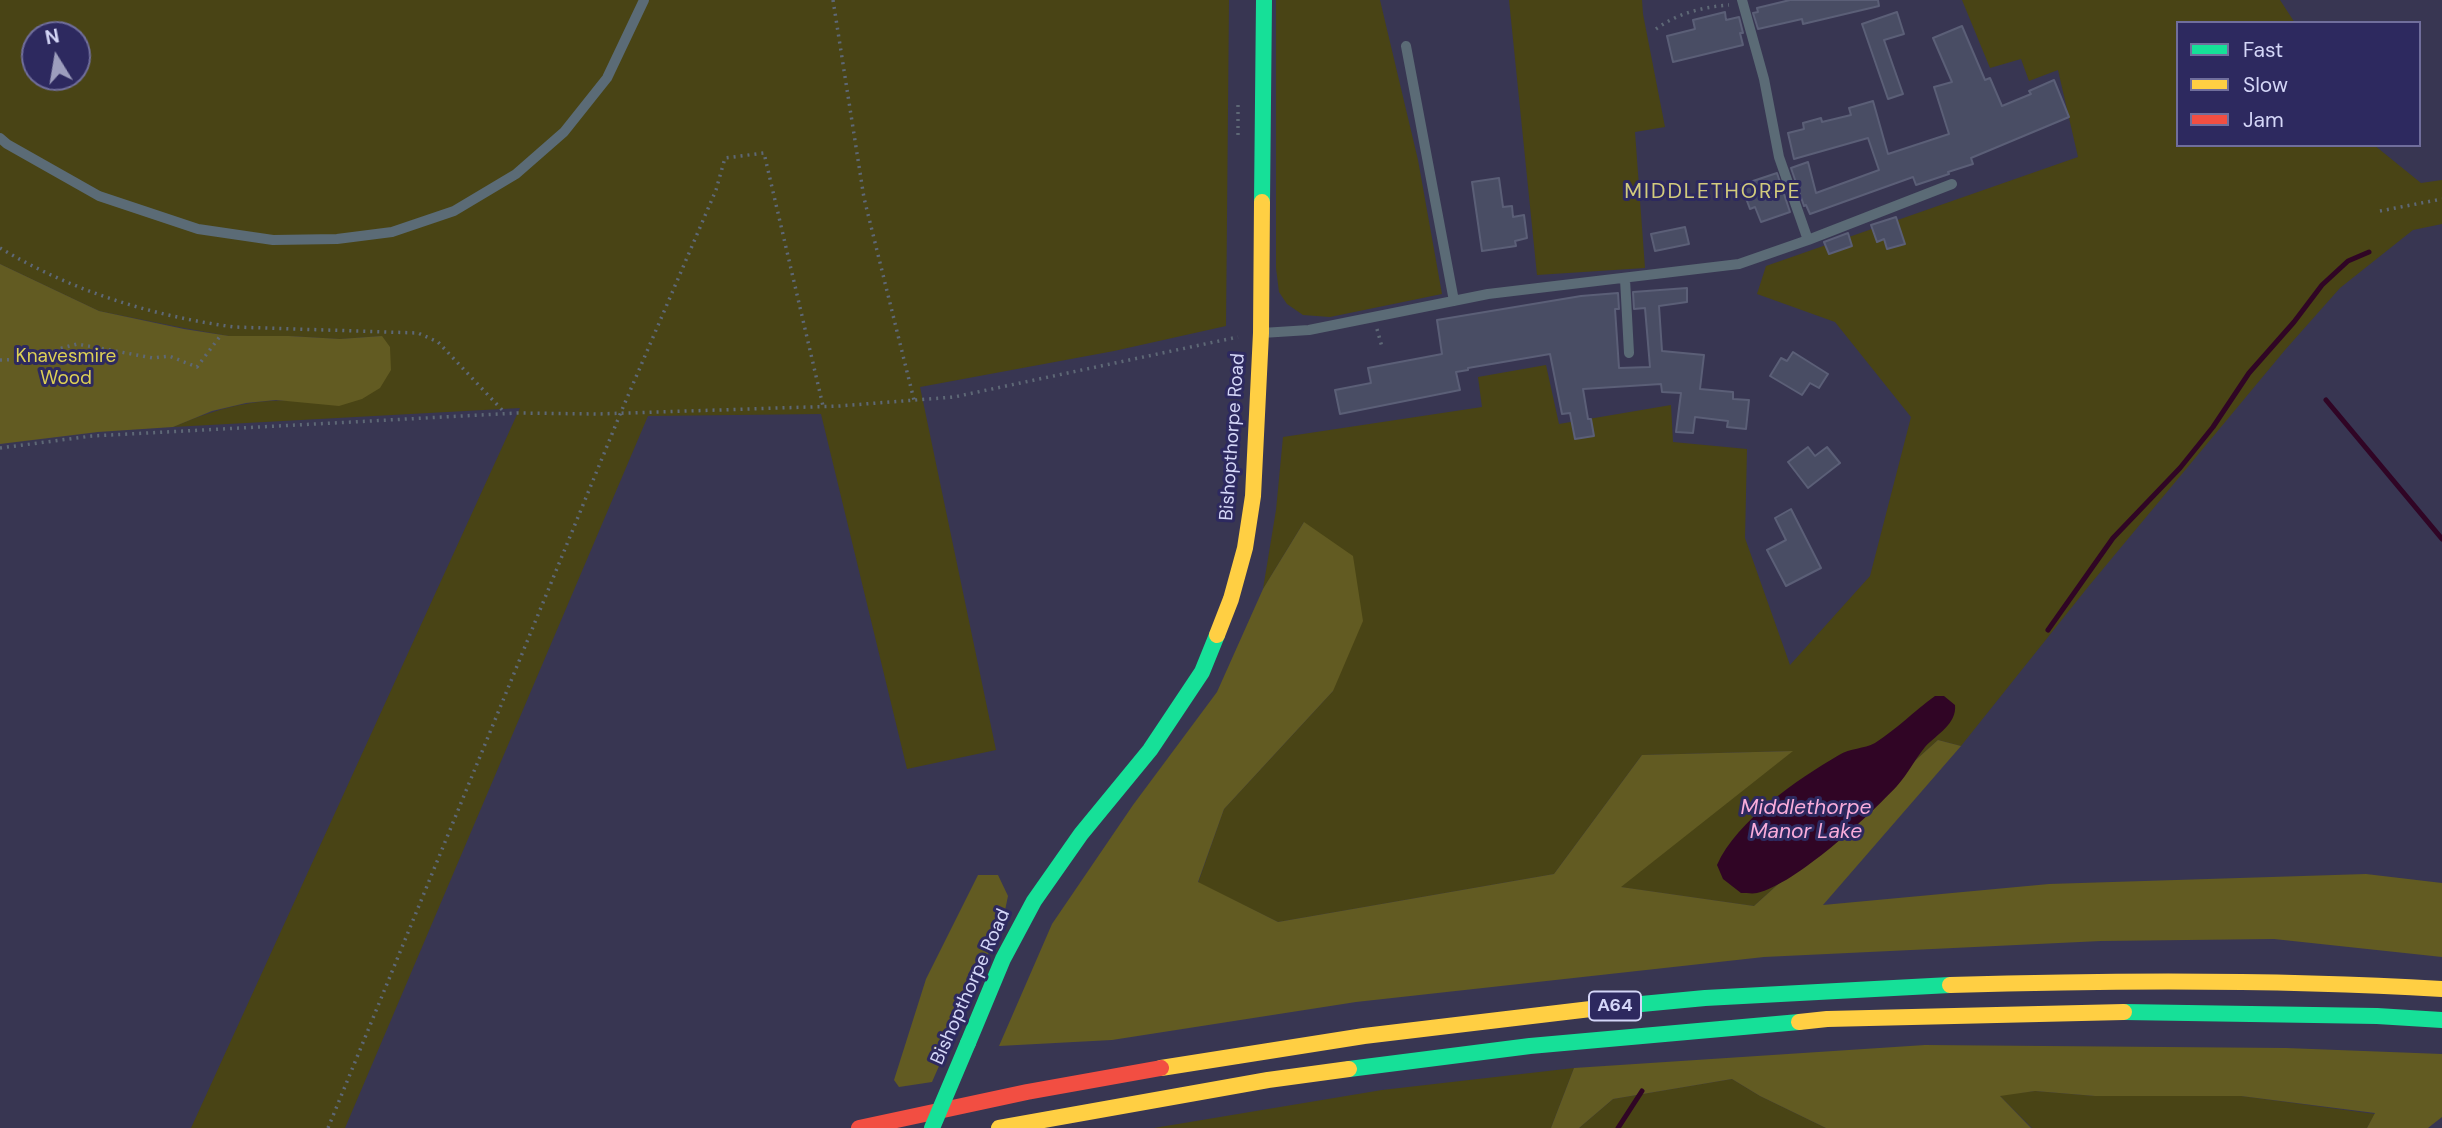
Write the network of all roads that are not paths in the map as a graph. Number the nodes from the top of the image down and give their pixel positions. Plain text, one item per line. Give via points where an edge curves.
1 (644, 0) edge
2 (1264, 0) edge
3 (1743, 5) edge
4 (1406, 46) dead end
5 (0, 138) edge
6 (1952, 184) dead end
7 (1808, 240) junction
8 (1625, 279) junction
9 (1454, 301) junction
10 (1261, 333) junction
11 (1629, 353) dead end
12 (2442, 989) edge
13 (2442, 1020) edge
14 (859, 1128) edge
15 (932, 1128) edge
16 (999, 1128) edge

1 - 5 lane via 607,78 564,132 516,174 454,211 393,232 273,240 198,229 99,196
2 - 10 main road, Bishopthorpe Road
3 - 7 lane via 1779,157
4 - 9 lane
6 - 7 lane
7 - 8 lane via 1729,266
8 - 9 lane
8 - 11 lane
9 - 10 lane via 1309,330
10 - 15 main road, Bishopthorpe Road, bridge via 1253,496 1245,548 1202,672 1150,750 1081,834 1034,901 1003,959
12 - 14 main road, A64 via 2095,980 1823,989 1522,1014 1260,1049 998,1096
13 - 16 main road, A64 via 2094,1012 1827,1019 1530,1046 1268,1080

